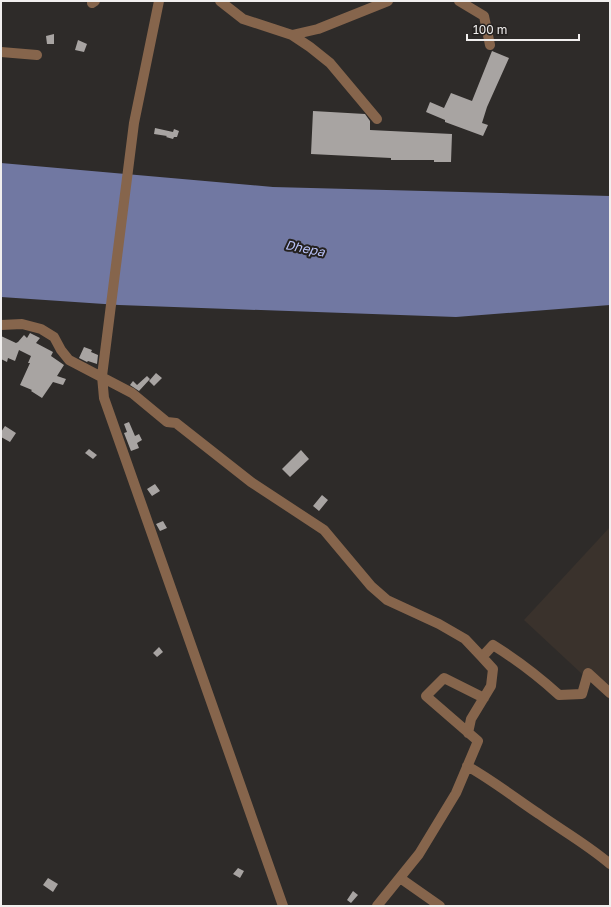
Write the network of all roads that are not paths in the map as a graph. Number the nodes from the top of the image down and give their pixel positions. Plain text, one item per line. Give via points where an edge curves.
1 (159, 1) edge
2 (220, 1) edge
3 (385, 1) edge
4 (459, 1) edge
5 (292, 35) junction
6 (490, 45) dead end
7 (1, 52) edge
8 (37, 55) dead end
9 (377, 119) dead end
10 (1, 325) edge
11 (102, 376) junction
12 (482, 657) junction
13 (610, 693) edge
14 (484, 698) junction
15 (468, 733) junction
16 (467, 766) junction
17 (610, 864) edge
18 (400, 878) junction
19 (283, 906) edge
20 (377, 906) edge
21 (440, 906) edge

1 - 11 street via 134,123
2 - 5 street via 243,19
3 - 5 street via 318,29
4 - 6 street via 484,16
5 - 9 street via 330,63
7 - 8 street
10 - 11 street via 22,324 41,329 54,337 69,360
11 - 12 street via 132,393 167,422 176,423 251,482 324,530 386,600 465,639
11 - 19 street via 104,398
12 - 13 street via 493,645 537,674 559,696 582,694 588,673
12 - 14 street via 493,670 491,686
14 - 15 street via 471,720
14 - 15 street via 444,678 426,696
15 - 16 street via 478,741
16 - 17 street via 491,780
16 - 18 street via 456,793 419,854
18 - 20 street
18 - 21 street

